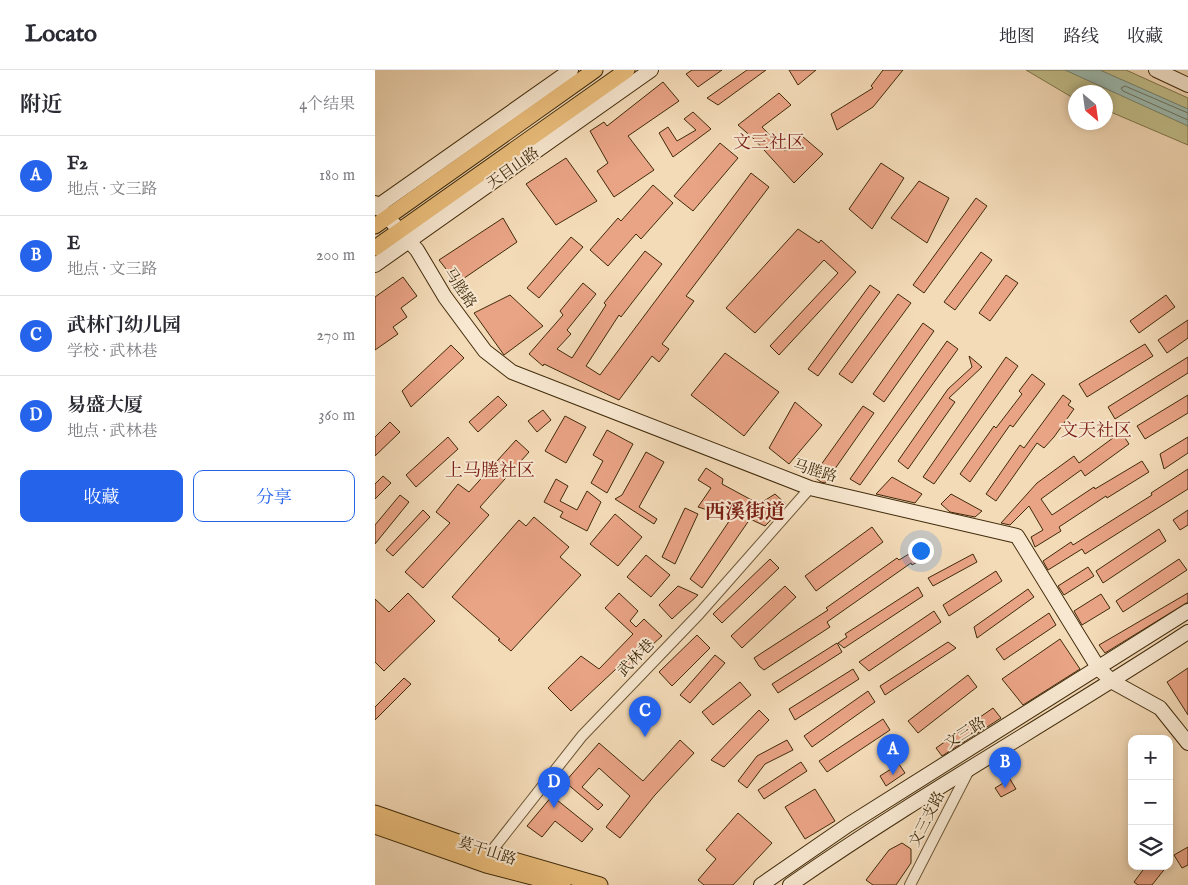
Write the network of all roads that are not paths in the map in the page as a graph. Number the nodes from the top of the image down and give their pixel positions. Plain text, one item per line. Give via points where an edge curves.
1 (571, 70) edge
2 (595, 70) edge
3 (627, 70) edge
4 (651, 70) edge
5 (1156, 70) edge
6 (1188, 85) edge
7 (379, 208) edge
8 (375, 226) edge
9 (406, 236) junction
10 (375, 248) edge
11 (375, 266) edge
12 (810, 488) junction
13 (1188, 611) edge
14 (1188, 632) edge
15 (1099, 669) junction
16 (1113, 682) junction
17 (1188, 743) edge
18 (971, 768) junction
19 (375, 813) edge
20 (375, 826) edge
21 (490, 854) junction
22 (563, 885) edge
23 (600, 885) edge
24 (761, 885) edge
25 (790, 885) edge
26 (910, 885) edge

1 - 7 main road
2 - 7 main road
3 - 9 main road, 天目山路
4 - 9 main road, 天目山路
5 - 6 main road
7 - 8 main road
7 - 9 main road, 马塍路
9 - 10 main road, 天目山路
9 - 11 main road, 天目山路
9 - 12 main road, 马塍路 via 485,351 512,372
12 - 15 main road, 马塍路 via 1017,536
12 - 21 street, 武林巷 via 699,614 582,736
13 - 15 main road, 文三路
14 - 16 main road
15 - 16 main road, 马塍路
15 - 24 main road, 文三路 via 848,825
16 - 17 main road, 马塍路 via 1159,708
16 - 18 main road
18 - 25 main road via 855,840
18 - 26 street, 文三支路
19 - 21 main road, 莫干山路
20 - 22 main road, 莫干山路 via 486,864
21 - 23 main road, 莫干山路

